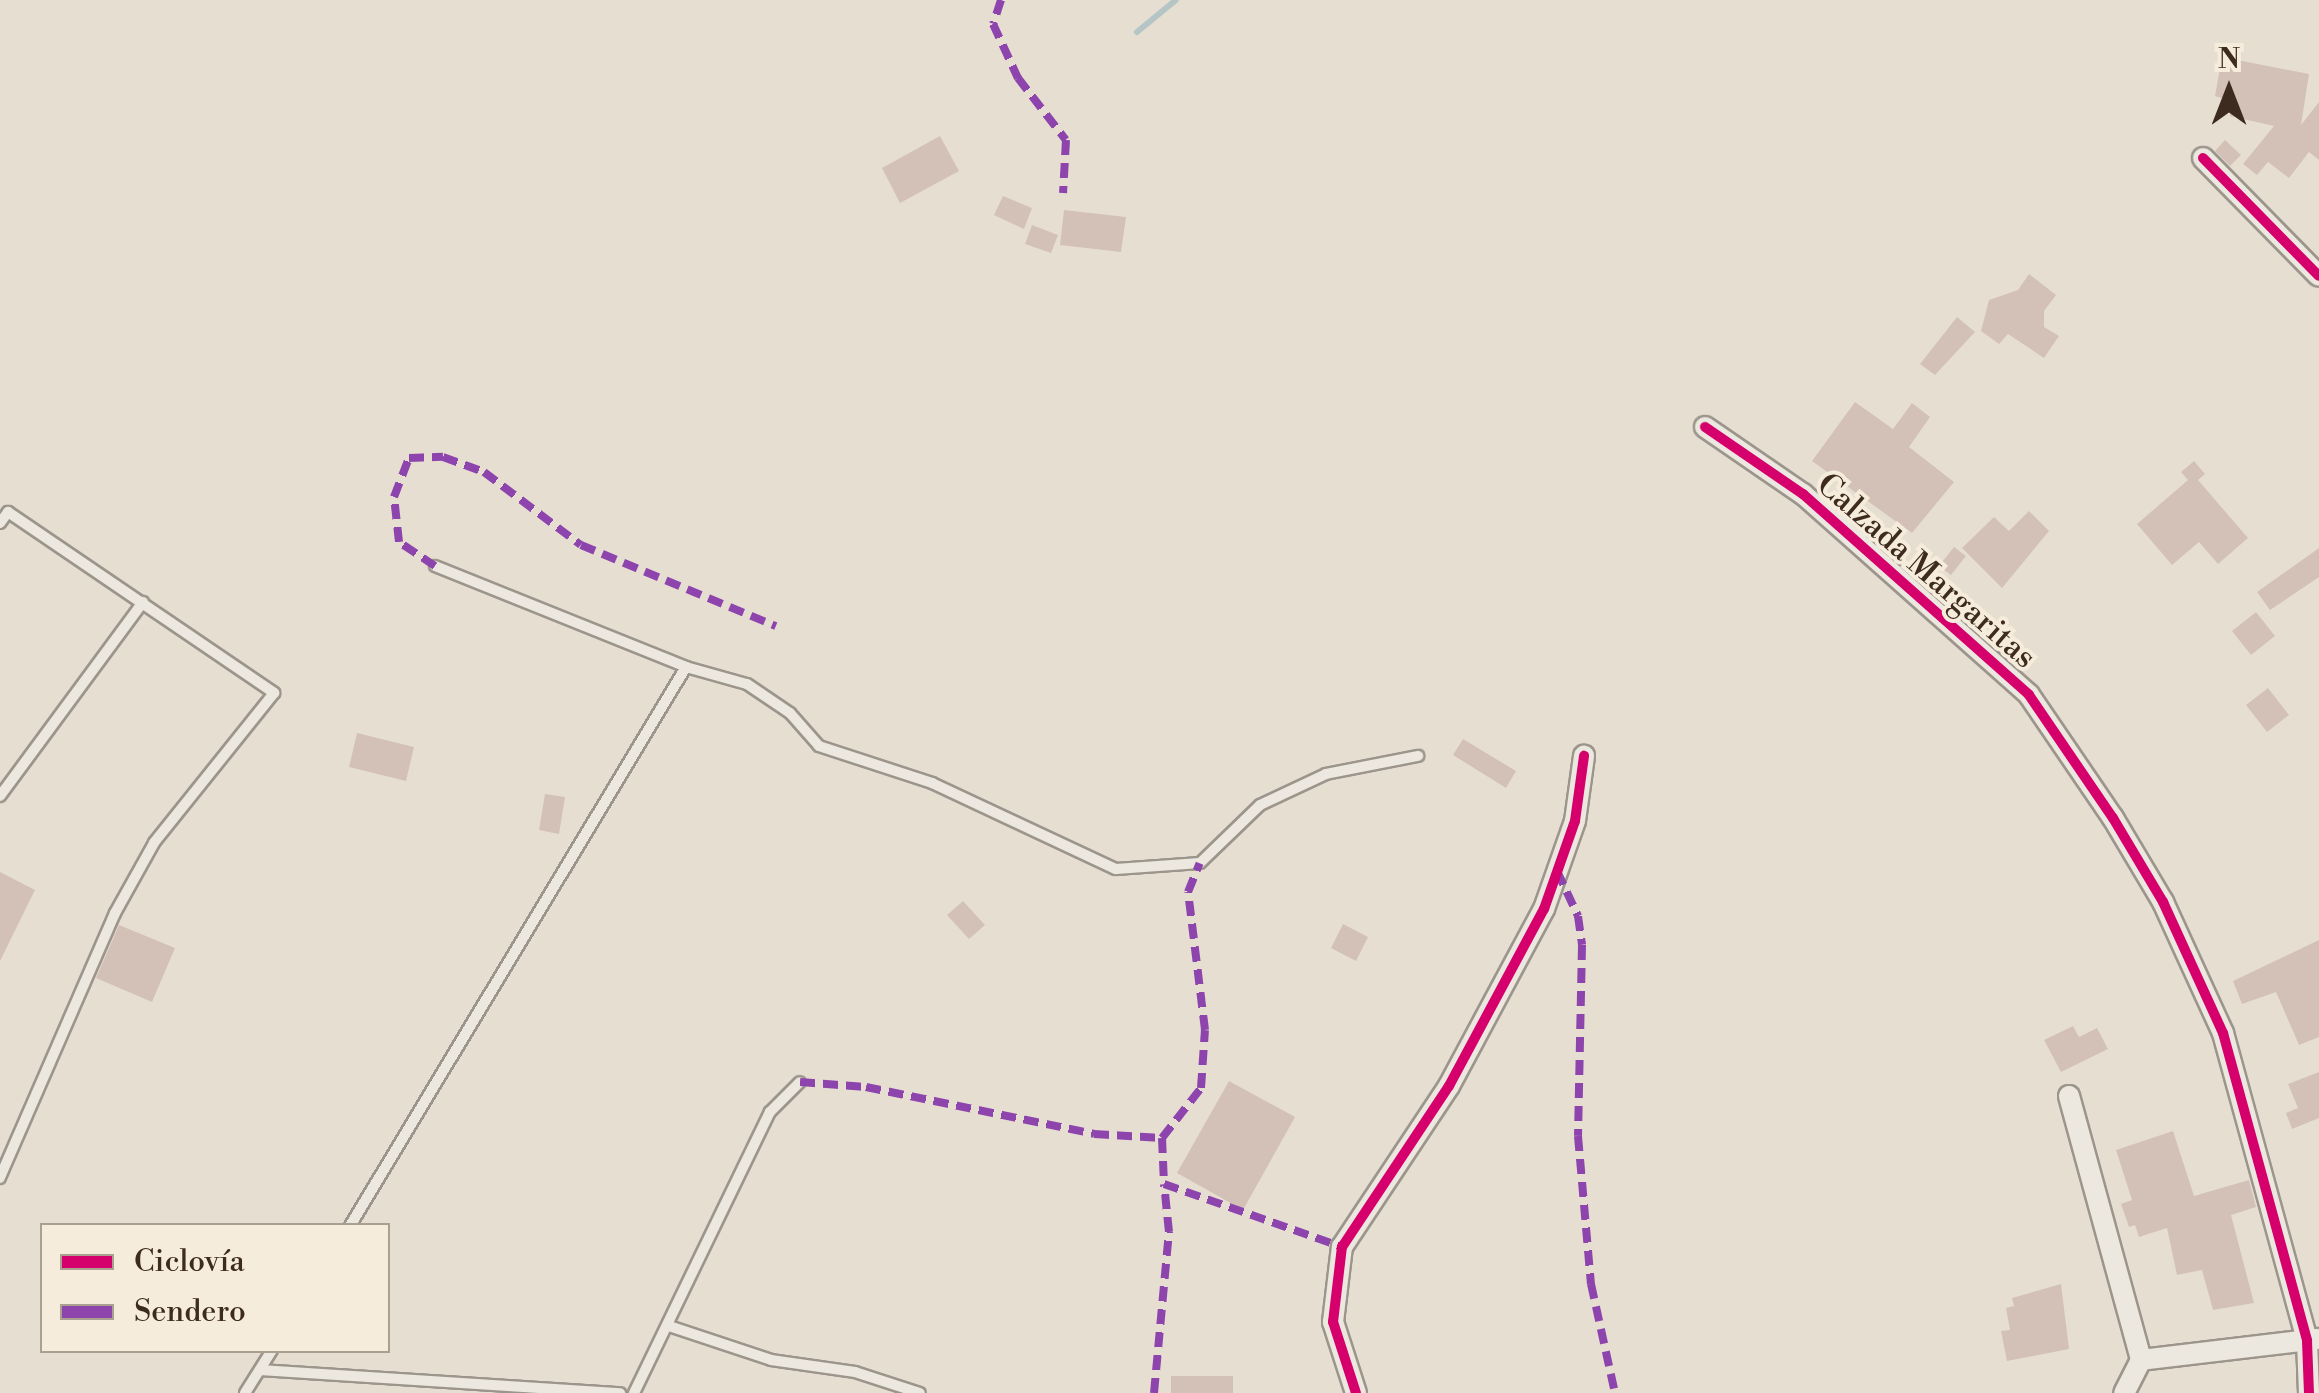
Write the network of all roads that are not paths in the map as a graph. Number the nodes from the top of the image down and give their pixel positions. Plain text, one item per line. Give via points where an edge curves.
1 (2203, 158) dead end
2 (2319, 276) edge
3 (1705, 427) dead end
4 (0, 523) edge
5 (435, 566) dead end
6 (144, 602) junction
7 (686, 667) junction
8 (1418, 756) dead end
9 (1584, 756) dead end
10 (0, 796) edge
11 (800, 1082) dead end
12 (2069, 1096) dead end
13 (0, 1178) edge
14 (352, 1223) edge
15 (668, 1326) junction
16 (2313, 1340) edge
17 (270, 1353) edge
18 (2141, 1360) junction
19 (260, 1370) junction
20 (245, 1393) edge
21 (620, 1393) edge
22 (634, 1393) edge
23 (920, 1393) edge
24 (1356, 1393) edge
25 (2124, 1393) edge
26 (2309, 1393) edge

1 - 2 street
3 - 16 street, Calzada Margaritas via 1802,494 2029,695 2113,818 2163,902 2223,1033
4 - 6 lane via 8,512
5 - 7 lane
6 - 10 lane
6 - 13 lane via 274,693 154,843 115,913
7 - 8 lane via 747,684 790,714 819,746 932,784 1116,869 1200,863 1260,805 1326,774
7 - 14 lane
9 - 24 street via 1575,820 1544,909 1449,1086 1342,1247 1333,1322
11 - 15 lane via 762,1126
12 - 18 street
15 - 22 lane
15 - 23 lane via 771,1360 855,1372
16 - 18 street
16 - 26 street, Calzada Margaritas
17 - 19 lane
18 - 25 street
19 - 20 lane
19 - 21 lane

